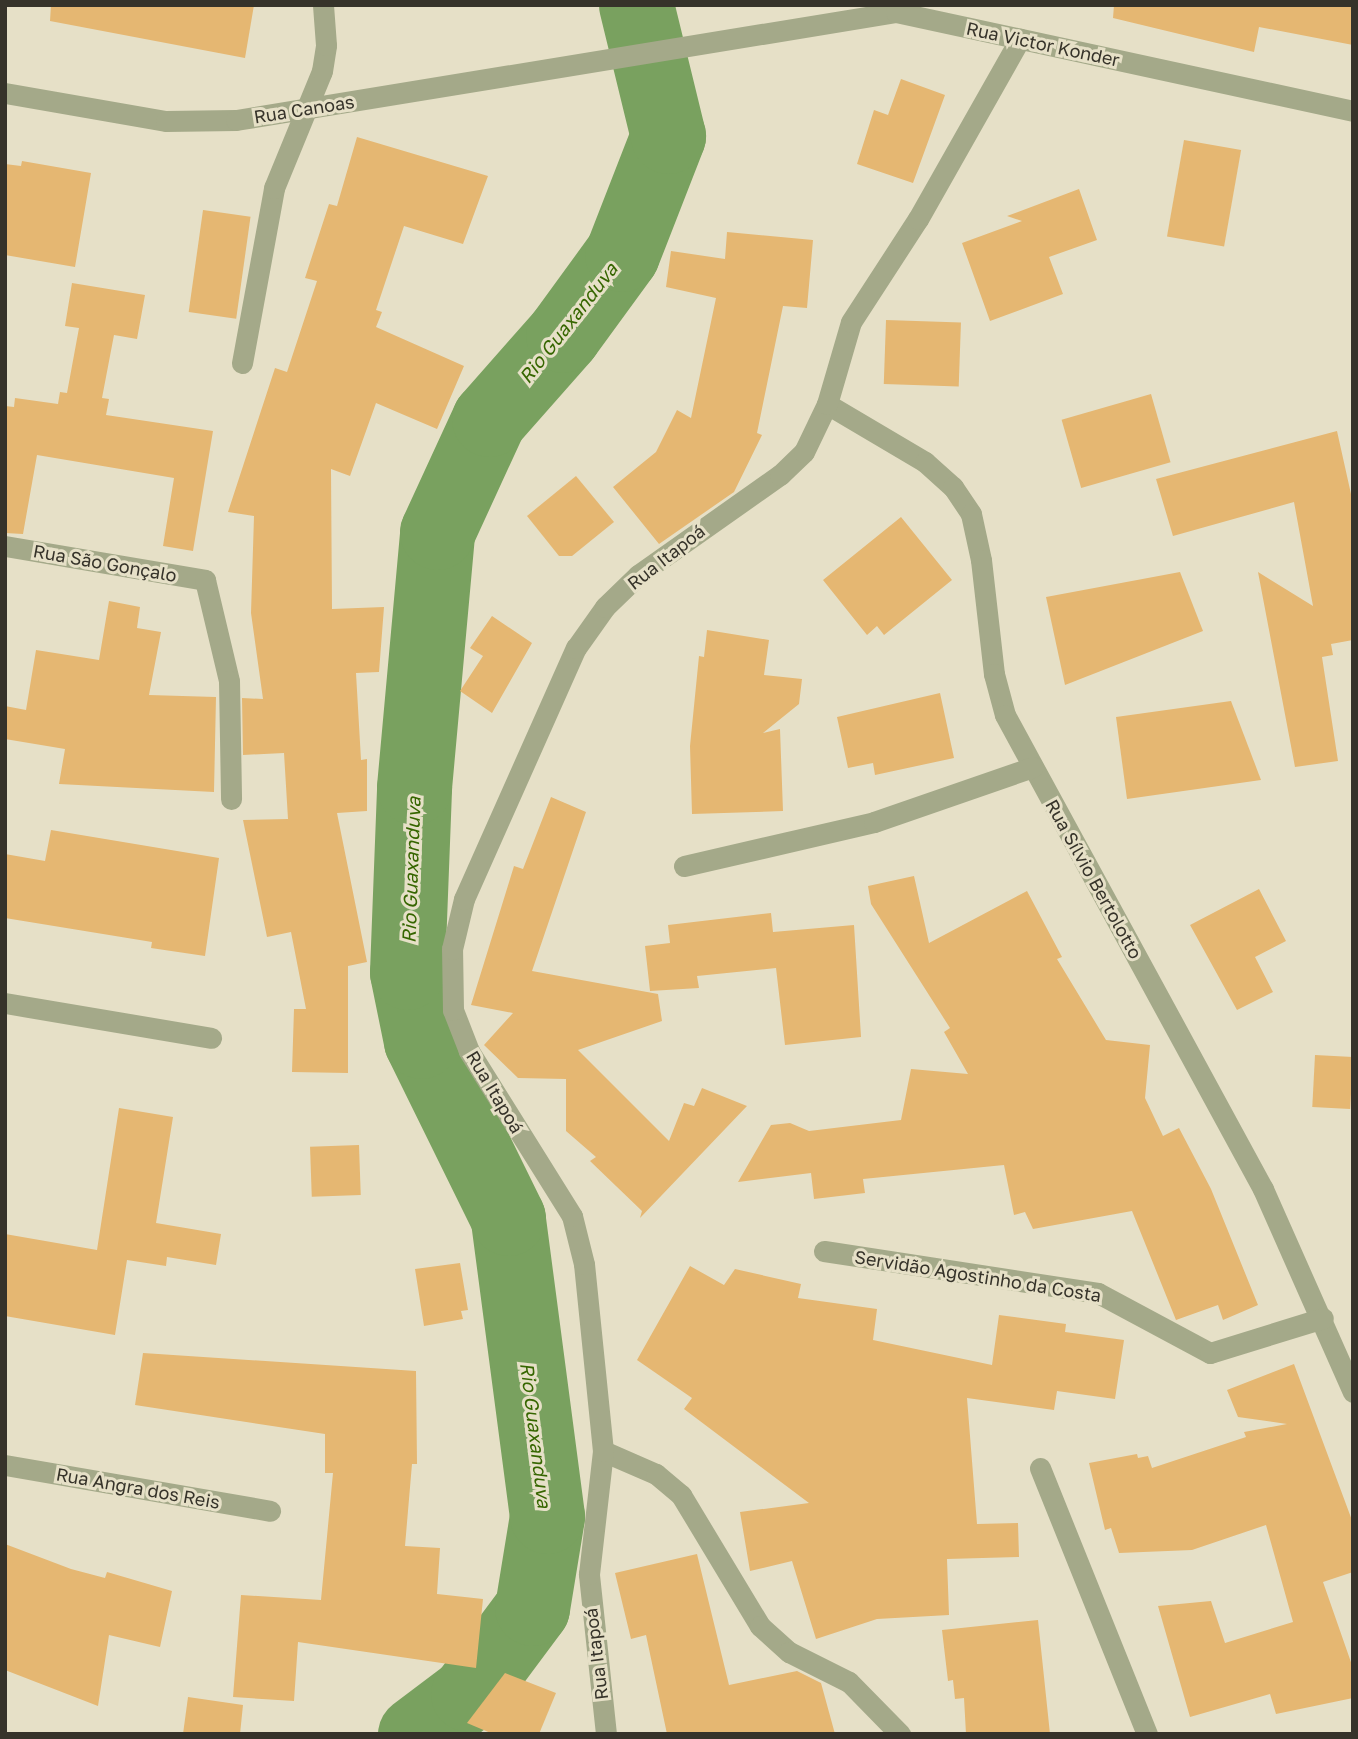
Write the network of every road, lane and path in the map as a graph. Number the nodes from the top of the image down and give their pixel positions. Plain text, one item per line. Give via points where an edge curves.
1 (323, 5) edge
2 (875, 5) edge
3 (896, 9) edge
4 (1020, 39) junction
5 (690, 44) joint
6 (5, 93) edge
7 (309, 108) junction
8 (1353, 111) edge
9 (242, 363) dead end
10 (827, 404) junction
11 (5, 546) edge
12 (1032, 767) junction
13 (231, 799) dead end
14 (684, 866) dead end
15 (5, 1003) edge
16 (211, 1038) dead end
17 (824, 1251) dead end
18 (1323, 1318) junction
19 (1353, 1392) edge
20 (603, 1451) junction
21 (5, 1465) edge
22 (1040, 1468) dead end
23 (270, 1511) dead end
24 (606, 1734) edge
25 (900, 1734) edge
26 (1147, 1734) edge

1 - 7 street via 326,45
2 - 3 street
3 - 4 street, Rua Victor Konder
3 - 5 street, Rua Victor Konder
4 - 8 street, Rua Victor Konder
4 - 10 street, Rua Itapoá via 918,219 851,322
5 - 7 street, Rua Canoas
6 - 7 street, Rua Canoas via 177,122 236,120
7 - 9 street via 274,188
10 - 12 street, Rua Sílvio Bertolotto via 925,462 953,487 971,514 994,674 1004,715
10 - 20 street, Rua Itapoá via 804,452 780,475 681,543 605,607 576,648 464,899 452,949 453,1010 469,1051 572,1216 592,1321
11 - 13 street, Rua São Gonçalo via 205,580 229,681
12 - 14 street via 874,822
12 - 18 street, Rua Sílvio Bertolotto via 1263,1189
15 - 16 street
17 - 18 street, Servidão Agostinho da Costa via 1098,1293 1210,1353
18 - 19 street, Rua Sílvio Bertolotto
20 - 24 street, Rua Itapoá via 589,1574
20 - 25 street via 656,1474 681,1495 760,1626 789,1651 849,1682
21 - 23 street, Rua Angra dos Reis
22 - 26 street

